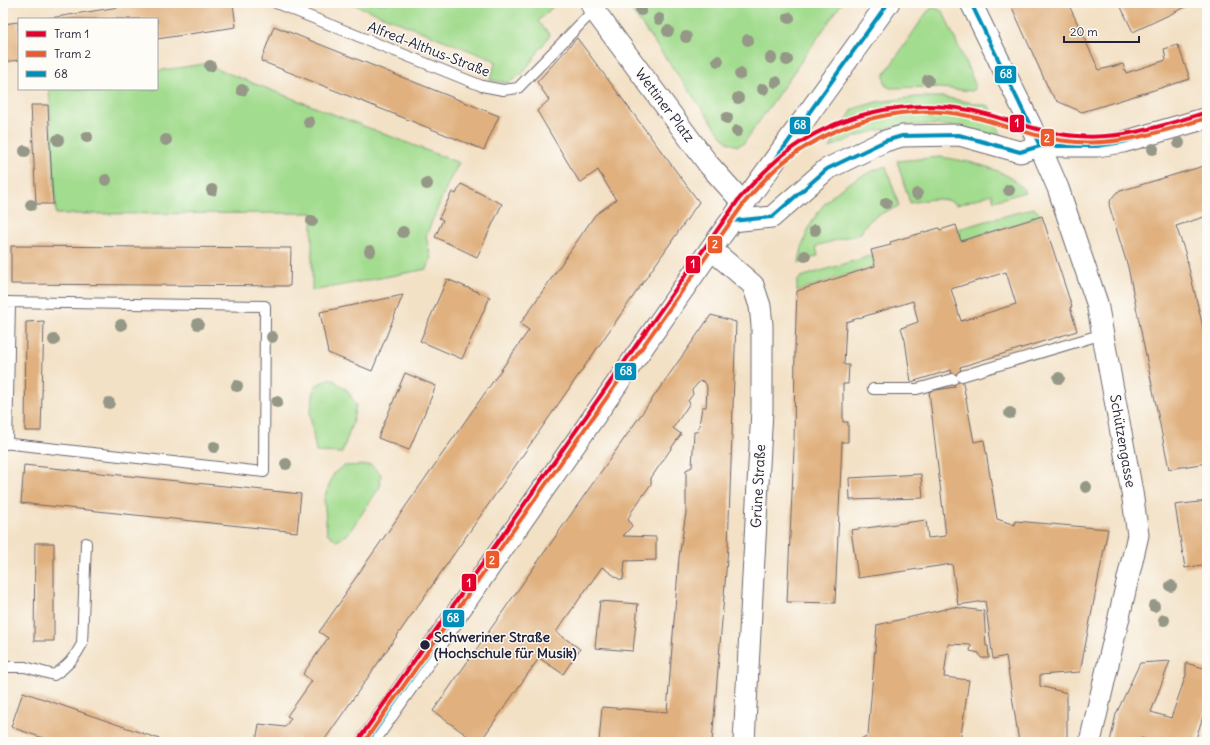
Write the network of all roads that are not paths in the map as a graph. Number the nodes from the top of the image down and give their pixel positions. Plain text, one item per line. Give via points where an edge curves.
1 (276, 3) edge
2 (888, 3) edge
3 (971, 3) edge
4 (593, 6) edge
5 (1207, 118) edge
6 (1040, 146) junction
7 (738, 212) junction
8 (712, 249) junction
9 (7, 302) edge
10 (1103, 334) junction
11 (873, 389) dead end
12 (5, 443) edge
13 (86, 543) dead end
14 (3, 667) edge
15 (367, 742) edge
16 (744, 742) edge
17 (1090, 742) edge

1 - 4 lane, Alfred-Althus-Straße via 482,86 503,90 518,88
2 - 7 street
3 - 6 street
4 - 7 street, Wettiner Platz via 709,165
5 - 6 street via 1123,142 1097,146
6 - 7 street via 1020,152 959,135 902,136 885,141 827,169 772,217
6 - 10 street, Schützengasse via 1058,188 1097,303
7 - 8 street
8 - 15 street
8 - 16 street, Grüne Straße via 753,285 760,306 762,325 762,410
9 - 12 lane
9 - 12 lane via 265,306 264,472
10 - 11 lane via 917,388
10 - 17 street, Schützengasse via 1138,535
13 - 14 lane via 82,644 73,660 54,675 25,668

